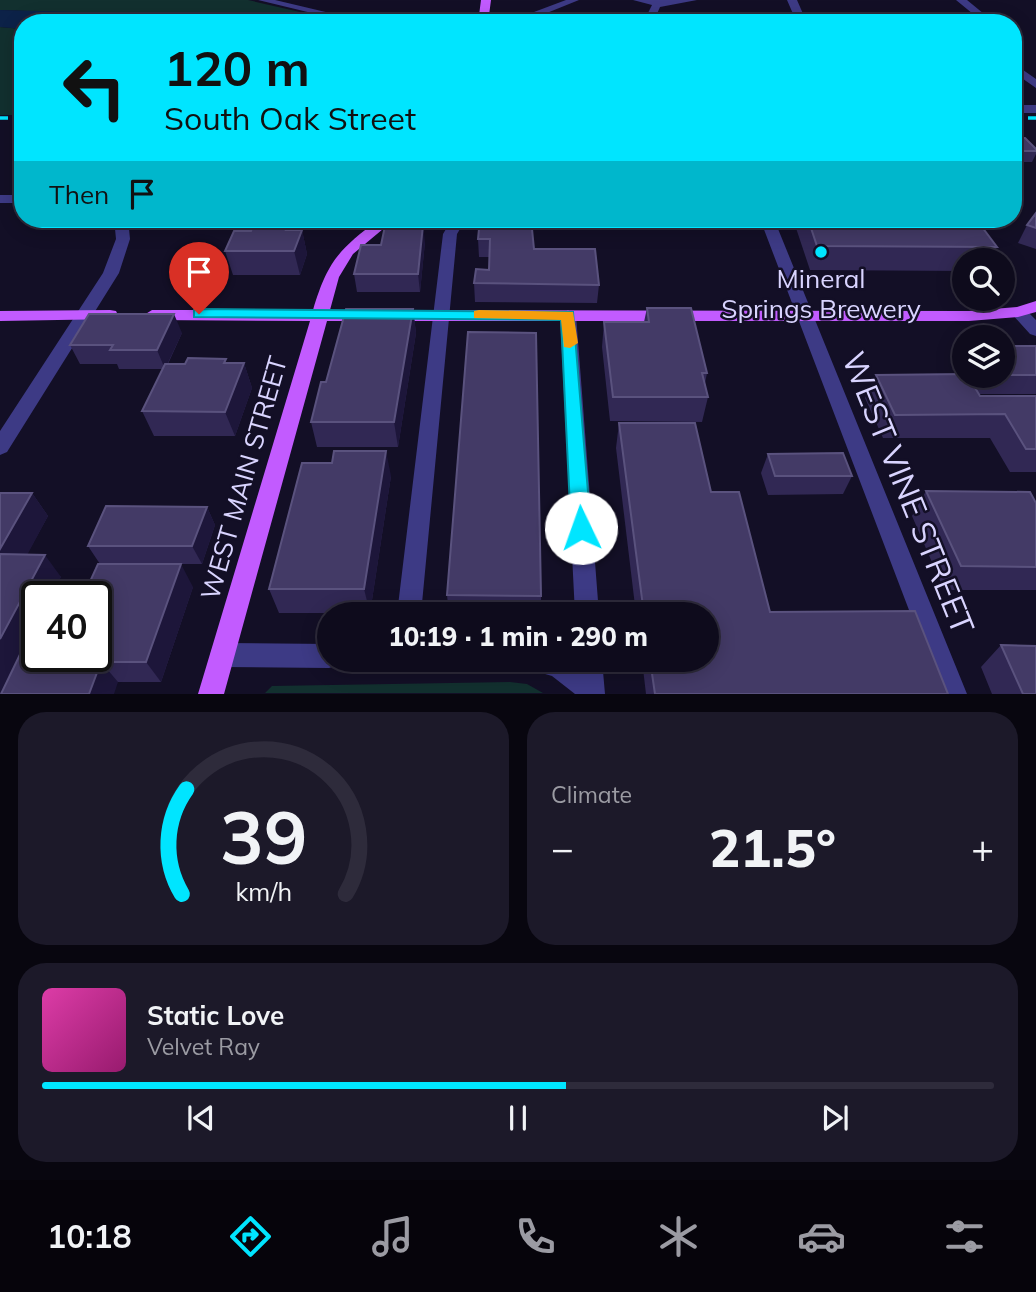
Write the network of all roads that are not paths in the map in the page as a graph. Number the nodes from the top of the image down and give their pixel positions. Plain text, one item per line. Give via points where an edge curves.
1 (263, 0) edge
2 (574, 0) edge
3 (638, 0) edge
4 (692, 0) edge
5 (961, 0) edge
6 (657, 4) junction
7 (326, 14) edge
8 (537, 14) edge
9 (652, 14) edge
10 (979, 14) edge
11 (1022, 73) edge
12 (1036, 85) edge
13 (121, 228) edge
14 (371, 228) edge
15 (453, 228) edge
16 (771, 228) edge
17 (1036, 306) edge
18 (1018, 312) junction
19 (320, 314) junction
20 (440, 314) junction
21 (568, 315) junction
22 (804, 315) junction
23 (0, 316) edge
24 (83, 316) junction
25 (1036, 330) edge
26 (0, 447) edge
27 (410, 602) edge
28 (584, 602) edge
29 (222, 655) junction
30 (317, 656) edge
31 (572, 672) edge
32 (591, 672) edge
33 (592, 693) edge
34 (211, 694) edge
35 (954, 694) edge

1 - 7 street
2 - 8 street
3 - 6 street
4 - 6 street
5 - 10 street
6 - 9 street
11 - 12 street
13 - 24 street via 120,253
14 - 19 main road, WEST MAIN STREET via 338,264
15 - 20 street
16 - 22 street, WEST VINE STREET
17 - 18 main road
18 - 22 main road
18 - 25 street
19 - 20 main road
19 - 24 main road
19 - 29 main road, WEST MAIN STREET
20 - 21 main road
20 - 27 street
21 - 22 main road
21 - 28 street
22 - 35 street, WEST VINE STREET
23 - 24 main road
24 - 26 street
29 - 30 street
29 - 34 main road, WEST MAIN STREET
31 - 33 street
32 - 33 street

